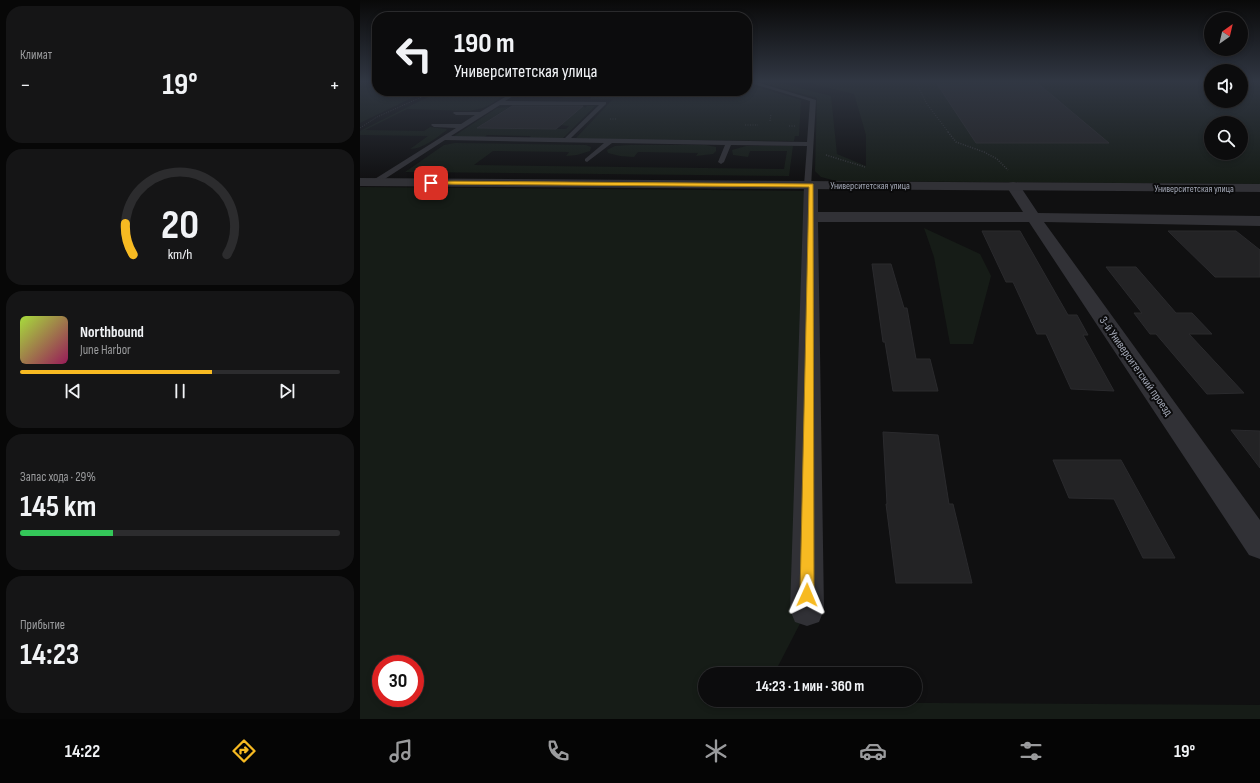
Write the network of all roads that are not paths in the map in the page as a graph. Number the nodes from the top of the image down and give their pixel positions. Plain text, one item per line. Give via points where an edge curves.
1 (481, 115) edge
2 (592, 115) edge
3 (812, 115) edge
4 (434, 125) dead end
5 (463, 126) junction
6 (444, 138) junction
7 (567, 140) junction
8 (610, 141) junction
9 (729, 142) junction
10 (809, 147) junction
11 (587, 160) dead end
12 (721, 162) dead end
13 (1011, 179) junction
14 (360, 182) edge
15 (374, 182) junction
16 (810, 185) junction
17 (1260, 188) edge
18 (812, 217) junction
19 (1034, 217) junction
20 (1259, 222) edge
21 (1260, 546) edge
22 (806, 610) dead end

1 - 5 lane
2 - 7 lane
3 - 10 lane
4 - 5 lane
5 - 6 lane
6 - 7 lane
6 - 15 lane
7 - 8 lane
8 - 9 lane
8 - 11 lane
9 - 10 lane
9 - 12 lane
10 - 16 lane
13 - 16 street, Университетская улица
13 - 17 street, Университетская улица
13 - 19 street, 3-й Университетский проезд
14 - 15 street, Университетская улица
15 - 16 street, Университетская улица
16 - 18 street
18 - 19 street
18 - 22 street
19 - 20 street
19 - 21 street, 3-й Университетский проезд

